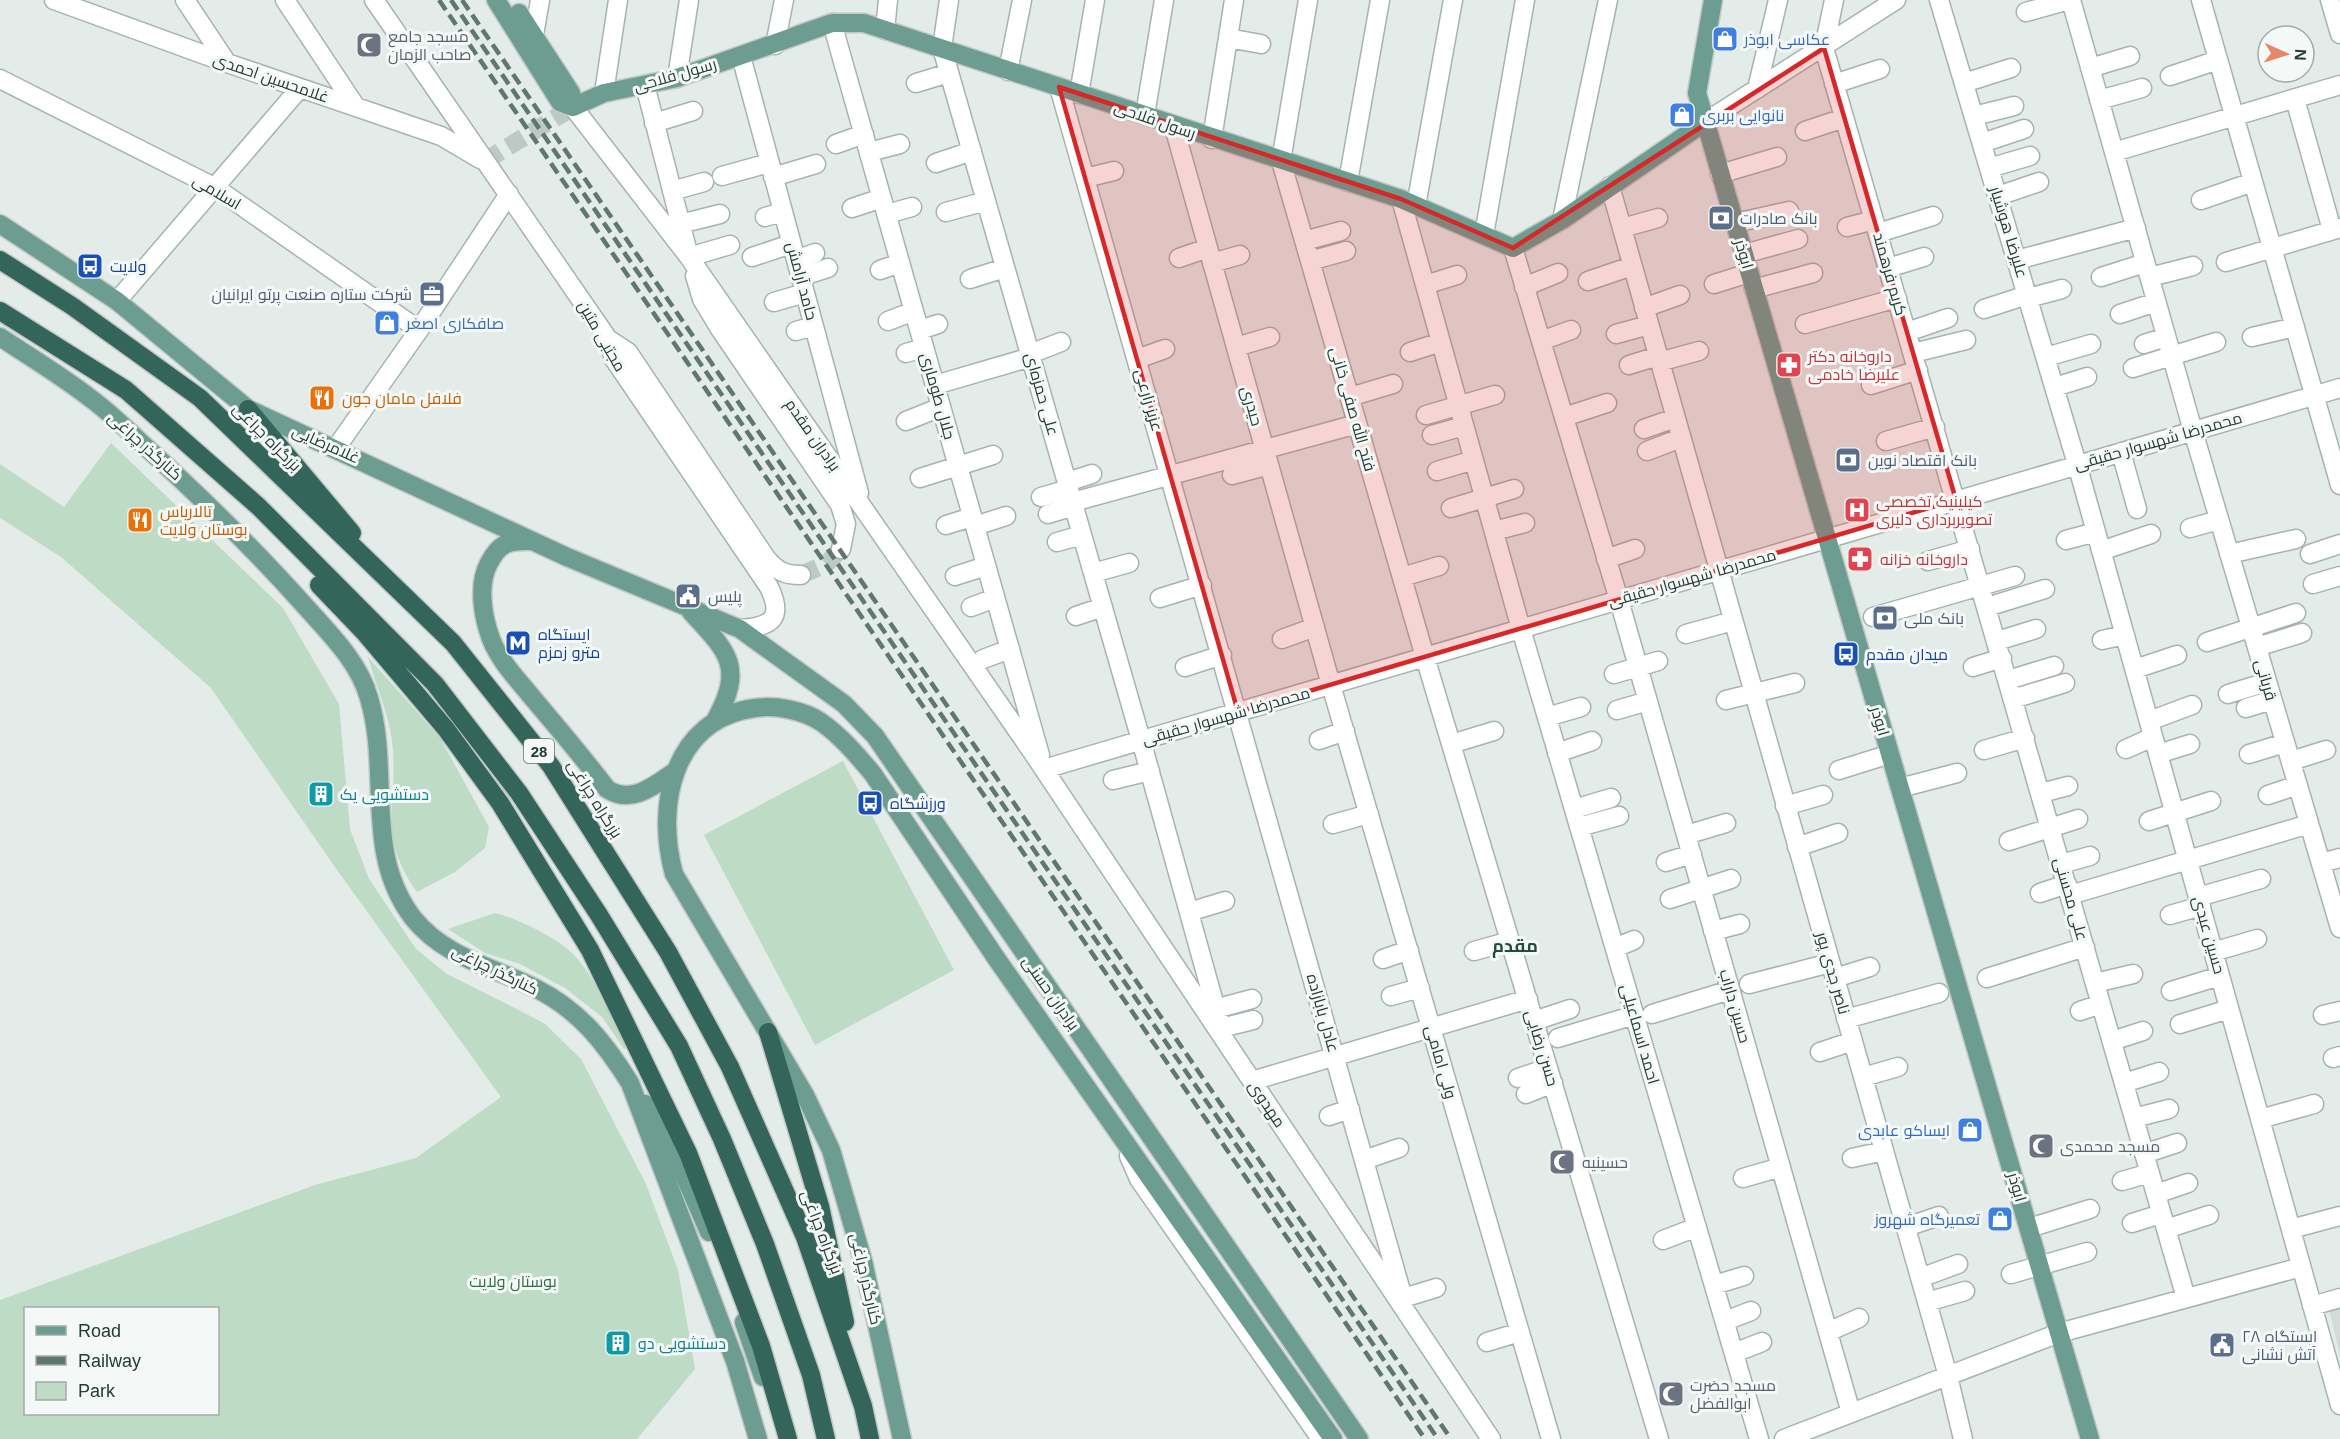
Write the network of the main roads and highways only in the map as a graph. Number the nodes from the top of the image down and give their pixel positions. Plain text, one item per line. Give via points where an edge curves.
1 (496, 0) edge
2 (511, 0) edge
3 (1713, 0) edge
4 (529, 39) junction
5 (573, 107) joint
6 (1705, 122) junction
7 (0, 224) edge
8 (0, 260) edge
9 (0, 311) edge
10 (0, 338) edge
11 (248, 409) junction
12 (259, 507) junction
13 (534, 541) junction
14 (380, 571) junction
15 (686, 607) junction
16 (716, 719) junction
17 (674, 772) junction
18 (768, 1032) junction
19 (630, 1083) junction
20 (774, 1389) junction
21 (863, 1406) junction
22 (758, 1439) edge
23 (788, 1439) edge
24 (826, 1439) edge
25 (870, 1439) edge
26 (902, 1439) edge
27 (1333, 1439) edge
28 (1359, 1439) edge
29 (2090, 1439) edge

1 - 4 main road, برادران مقدم
2 - 4 main road, برادران مقدم
3 - 6 main road, ابوذر via 1697,93
4 - 5 main road, برادران مقدم via 571,93
5 - 6 main road, رسول فلاحی via 604,93 677,78 832,23 864,24 1409,202 1513,248 1562,220
6 - 29 main road, ابوذر
7 - 11 main road, غلامرضایی via 117,301
8 - 14 highway, بزرگراه چراغی / 28 via 72,306 200,398
9 - 12 highway, 28 via 126,390
10 - 19 main road, کنارگذر چراغی via 91,398 187,484 265,561 341,646 369,696 380,746 378,793 388,870 414,918 459,956 537,989 567,1007 593,1029
11 - 13 main road, غلامرضایی
11 - 14 highway
12 - 20 highway via 264,525 364,632 446,729 500,803 590,950 688,1153
12 - 24 highway, 28 via 435,684 519,793 679,1046 765,1244 811,1376
13 - 15 main road, غلامرضایی
13 - 17 main road via 502,544 488,564 482,587 492,640 507,667 607,789 623,795 648,791
14 - 21 highway, بزرگراه چراغی / 28 via 453,643 551,766 668,952 730,1067 805,1237
15 - 16 main road via 727,656 732,677 729,696
15 - 28 main road, برادران حسنی via 740,629 844,704 875,736
16 - 17 main road via 697,736
16 - 27 main road, برادران حسنی via 767,706 794,711 820,721 873,774
17 - 18 main road, کنارگذر چراغی via 668,807 674,874
18 - 21 highway via 820,1206
18 - 26 main road, کنارگذر چراغی via 806,1095 831,1150 863,1261
19 - 20 main road via 665,1132 708,1230 760,1374
19 - 22 main road, کنارگذر چراغی via 735,1361
20 - 23 highway
21 - 25 highway, بزرگراه چراغی / 28

